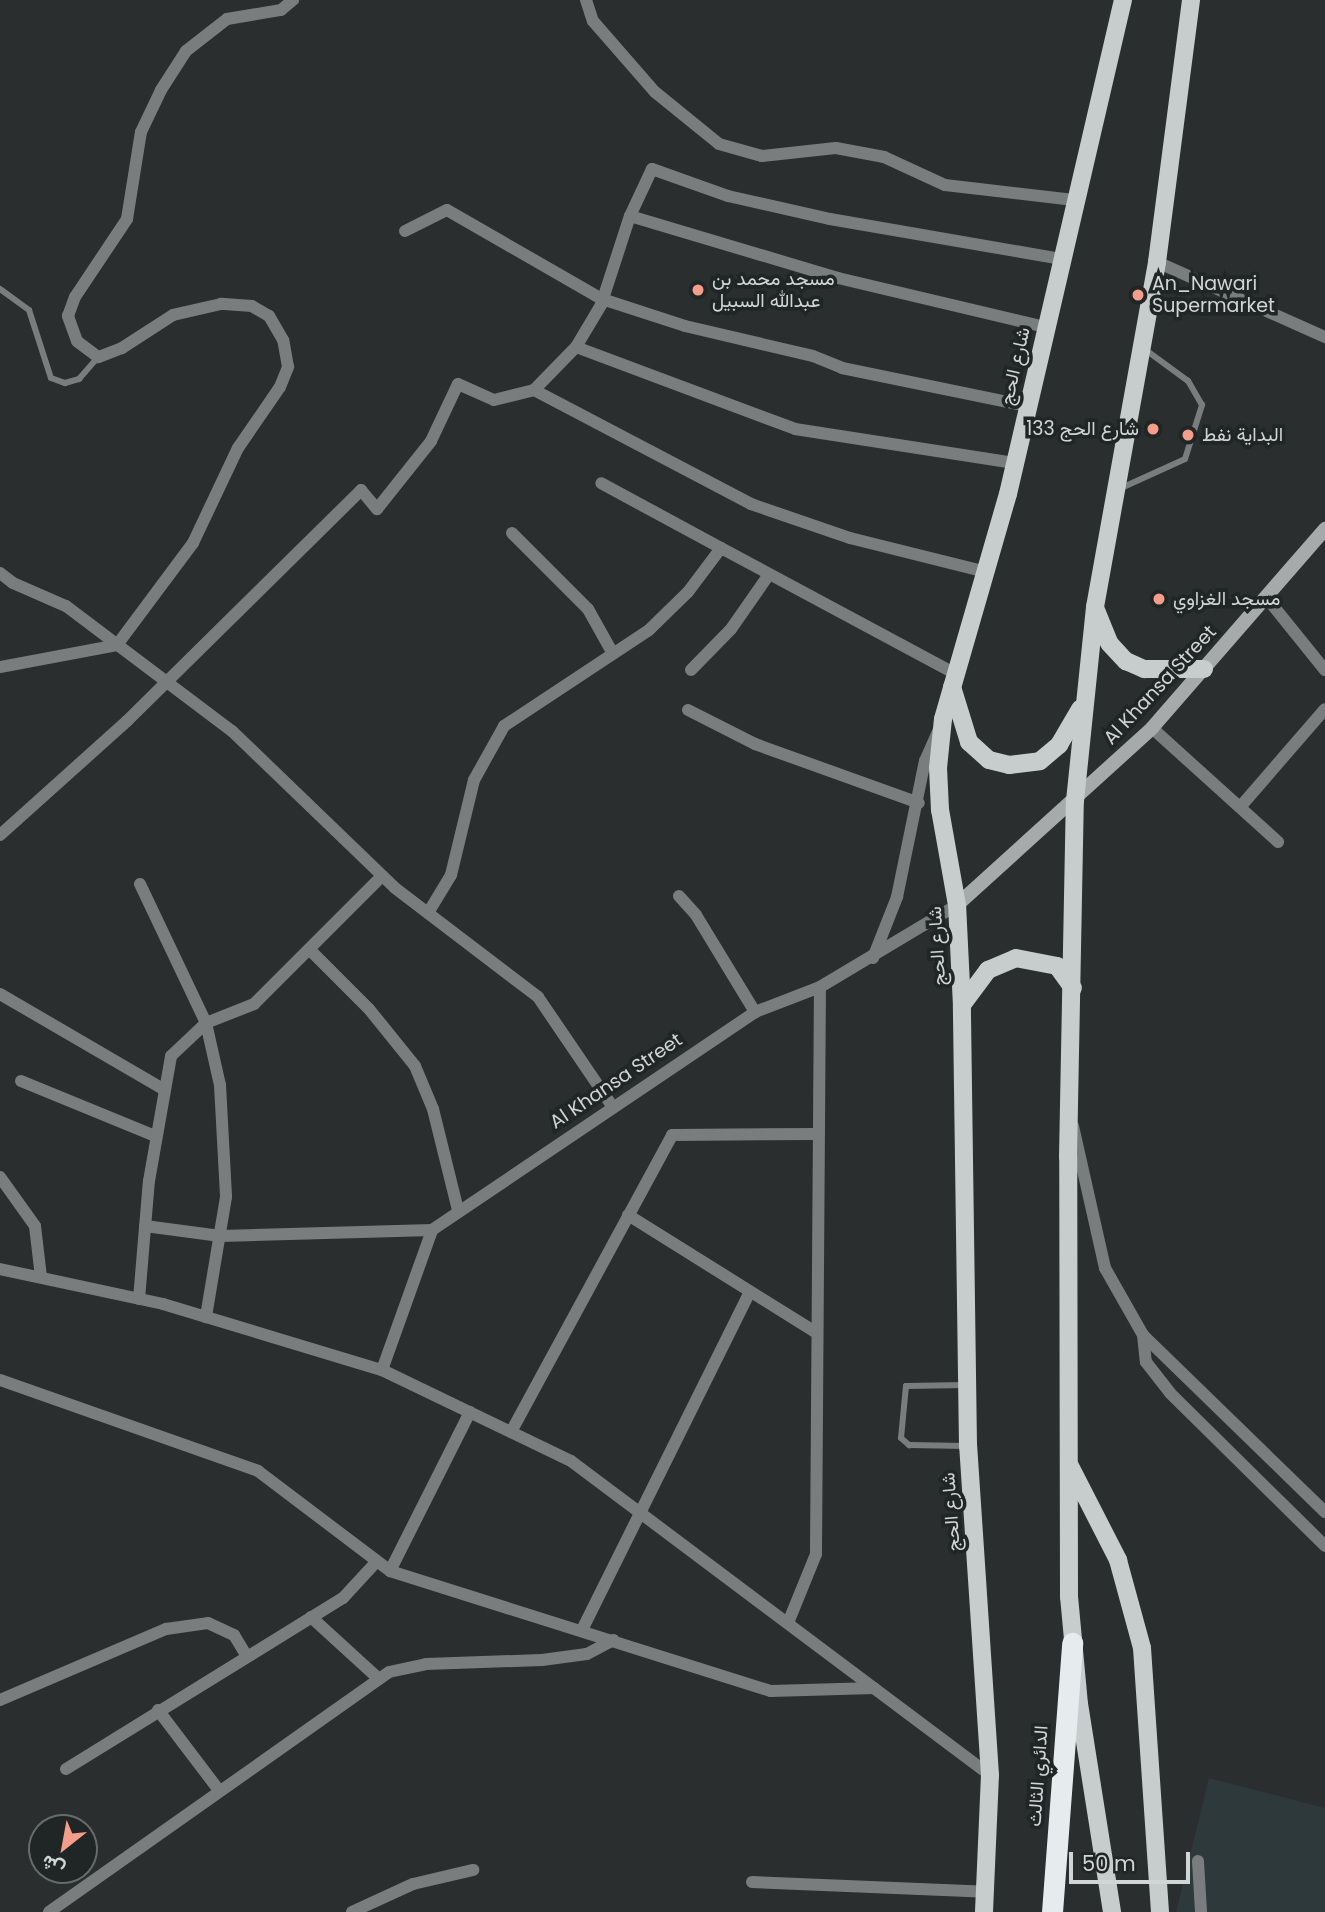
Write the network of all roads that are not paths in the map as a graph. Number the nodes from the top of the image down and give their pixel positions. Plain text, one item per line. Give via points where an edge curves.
1 (293, 0) edge
2 (586, 0) edge
3 (1124, 0) edge
4 (1191, 0) edge
5 (1074, 200) junction
6 (630, 216) junction
7 (405, 231) dead end
8 (1061, 259) junction
9 (1157, 262) junction
10 (0, 289) edge
11 (603, 299) junction
12 (1045, 327) junction
13 (1325, 337) edge
14 (1141, 346) junction
15 (576, 347) junction
16 (98, 357) junction
17 (534, 390) junction
18 (1027, 407) junction
19 (1014, 463) junction
20 (601, 483) dead end
21 (1114, 491) junction
22 (1325, 529) edge
23 (512, 533) dead end
24 (721, 548) junction
25 (986, 572) junction
26 (0, 573) edge
27 (768, 576) junction
28 (6, 584) edge
29 (1266, 597) junction
30 (1095, 607) junction
31 (117, 645) junction
32 (612, 652) junction
33 (0, 667) edge
34 (1204, 669) junction
35 (691, 670) dead end
36 (1325, 670) edge
37 (166, 681) junction
38 (954, 681) junction
39 (1084, 703) junction
40 (1325, 709) edge
41 (688, 710) dead end
42 (943, 719) junction
43 (1152, 728) junction
44 (1075, 801) junction
45 (919, 803) junction
46 (1241, 806) junction
47 (0, 835) edge
48 (1278, 842) dead end
49 (382, 876) junction
50 (140, 884) dead end
51 (679, 896) dead end
52 (957, 905) junction
53 (428, 913) junction
54 (310, 950) junction
55 (873, 958) junction
56 (820, 987) junction
57 (1073, 988) junction
58 (0, 994) edge
59 (962, 1006) junction
60 (755, 1012) junction
61 (206, 1023) junction
62 (21, 1081) dead end
63 (163, 1089) junction
64 (612, 1106) junction
65 (1070, 1115) junction
66 (819, 1134) junction
67 (155, 1136) junction
68 (0, 1177) edge
69 (458, 1210) junction
70 (628, 1215) junction
71 (145, 1226) junction
72 (432, 1230) junction
73 (219, 1236) junction
74 (0, 1269) edge
75 (41, 1277) junction
76 (750, 1292) junction
77 (139, 1299) junction
78 (206, 1317) junction
79 (817, 1334) junction
80 (1143, 1335) junction
81 (382, 1370) junction
82 (0, 1380) edge
83 (967, 1385) junction
84 (470, 1412) junction
85 (511, 1432) junction
86 (968, 1446) junction
87 (1070, 1466) junction
88 (1325, 1511) edge
89 (642, 1513) junction
90 (1325, 1546) edge
91 (377, 1561) junction
92 (390, 1571) junction
93 (311, 1617) junction
94 (788, 1623) junction
95 (582, 1630) junction
96 (613, 1640) junction
97 (1072, 1643) junction
98 (246, 1655) junction
99 (379, 1679) junction
100 (874, 1688) junction
101 (0, 1700) edge
102 (158, 1710) junction
103 (66, 1769) dead end
104 (990, 1775) junction
105 (218, 1789) junction
106 (1198, 1861) dead end
107 (473, 1870) dead end
108 (752, 1882) dead end
109 (986, 1892) junction
110 (49, 1912) edge
111 (352, 1912) edge
112 (984, 1912) edge
113 (1052, 1912) edge
114 (1112, 1912) edge
115 (1160, 1912) edge
116 (1201, 1912) edge

1 - 16 street via 281,10 227,19 186,51 160,90 142,132 127,219 68,316 77,341
2 - 5 street via 593,21 655,92 719,144 762,156 836,148 884,158 945,185
3 - 5 main road, شارع الحج
4 - 9 main road
5 - 8 main road, شارع الحج
6 - 8 street via 652,170 728,196 830,219
6 - 11 street
6 - 12 street via 826,275
7 - 11 street via 446,210
8 - 12 main road, شارع الحج
9 - 13 street
9 - 14 main road
10 - 16 lane via 29,310 51,378 65,383 79,379
11 - 15 street
11 - 18 street via 685,326 813,355 842,368
12 - 18 main road, شارع الحج
14 - 21 main road
14 - 21 lane via 1188,381 1202,405 1185,459
15 - 17 street
15 - 19 street via 795,429
16 - 31 street via 122,348 173,315 221,304 252,306 269,316 288,367 280,387 238,448 193,543
17 - 25 street via 751,504 850,538
17 - 37 street via 494,400 458,384 431,441 377,509 361,489
18 - 19 main road, شارع الحج
19 - 25 main road, شارع الحج
20 - 24 street
21 - 30 main road
22 - 29 street, Al Khansa Street
23 - 32 street via 579,600
24 - 27 street
24 - 32 street via 671,611
25 - 38 main road, شارع الحج
26 - 28 street
27 - 35 street via 731,629
27 - 38 street
28 - 31 street via 66,606
29 - 34 street, Al Khansa Street
29 - 36 street
30 - 34 main road via 1109,643 1126,661 1144,669
30 - 39 main road
31 - 33 street
31 - 37 street
32 - 53 street via 504,726 474,780 451,875
34 - 43 street, Al Khansa Street
37 - 47 street
37 - 49 street via 232,731
38 - 39 main road via 969,742 989,760 1009,765 1040,761 1059,745
38 - 42 main road, شارع الحج
39 - 44 main road
40 - 46 street
41 - 45 street via 755,744
42 - 45 street via 925,761
42 - 52 main road, شارع الحج via 940,810
43 - 44 street, Al Khansa Street
43 - 46 street
44 - 52 street, Al Khansa Street
44 - 57 main road
45 - 55 street via 897,897
46 - 48 street
49 - 53 street
49 - 54 street
50 - 61 street
51 - 60 street via 696,915
52 - 55 street, Al Khansa Street
52 - 59 main road, شارع الحج
53 - 64 street via 538,997
54 - 61 street via 254,1004
54 - 69 street via 369,1009 415,1066 433,1109
55 - 56 street, Al Khansa Street
56 - 60 street, Al Khansa Street
56 - 66 street
57 - 59 main road via 1057,967 1016,958 988,970
57 - 65 main road
58 - 63 street
59 - 83 main road, شارع الحج
60 - 64 street, Al Khansa Street
61 - 63 street via 171,1056
61 - 73 street via 220,1085 226,1197
62 - 67 street
63 - 67 street
64 - 69 street, Al Khansa Street
65 - 80 street via 1105,1268
65 - 87 main road
66 - 70 street via 672,1135
66 - 79 street
67 - 71 street
68 - 75 street via 35,1226
69 - 72 street, Al Khansa Street
70 - 76 street
70 - 85 street
71 - 73 street
71 - 77 street
72 - 73 street
72 - 81 street
73 - 78 street
74 - 75 street
75 - 77 street
76 - 79 street
76 - 89 street
77 - 78 street
78 - 81 street
79 - 94 street via 816,1554
80 - 88 street
80 - 90 street via 1146,1362 1170,1393
81 - 84 street
82 - 91 street via 258,1471
83 - 86 main road, شارع الحج
83 - 86 lane via 906,1386 901,1438 909,1445
84 - 85 street
84 - 92 street
85 - 89 street via 571,1461
86 - 104 main road, شارع الحج
87 - 97 main road
87 - 115 main road via 1118,1560 1142,1648
89 - 94 street
89 - 95 street
91 - 92 street
91 - 93 street via 343,1598
92 - 95 street
93 - 98 street
93 - 99 street
94 - 100 street
95 - 96 street
96 - 99 street via 587,1654 426,1664 389,1672
96 - 100 street via 771,1691
97 - 113 highway, الدائري الثالث
97 - 114 main road
98 - 101 street via 234,1635 208,1623 166,1629
98 - 102 street
99 - 105 street
100 - 104 street
102 - 103 street
102 - 105 street
104 - 109 main road, شارع الحج
105 - 110 street
106 - 116 street
107 - 111 street via 413,1884
108 - 109 street
109 - 112 main road, شارع الحج

